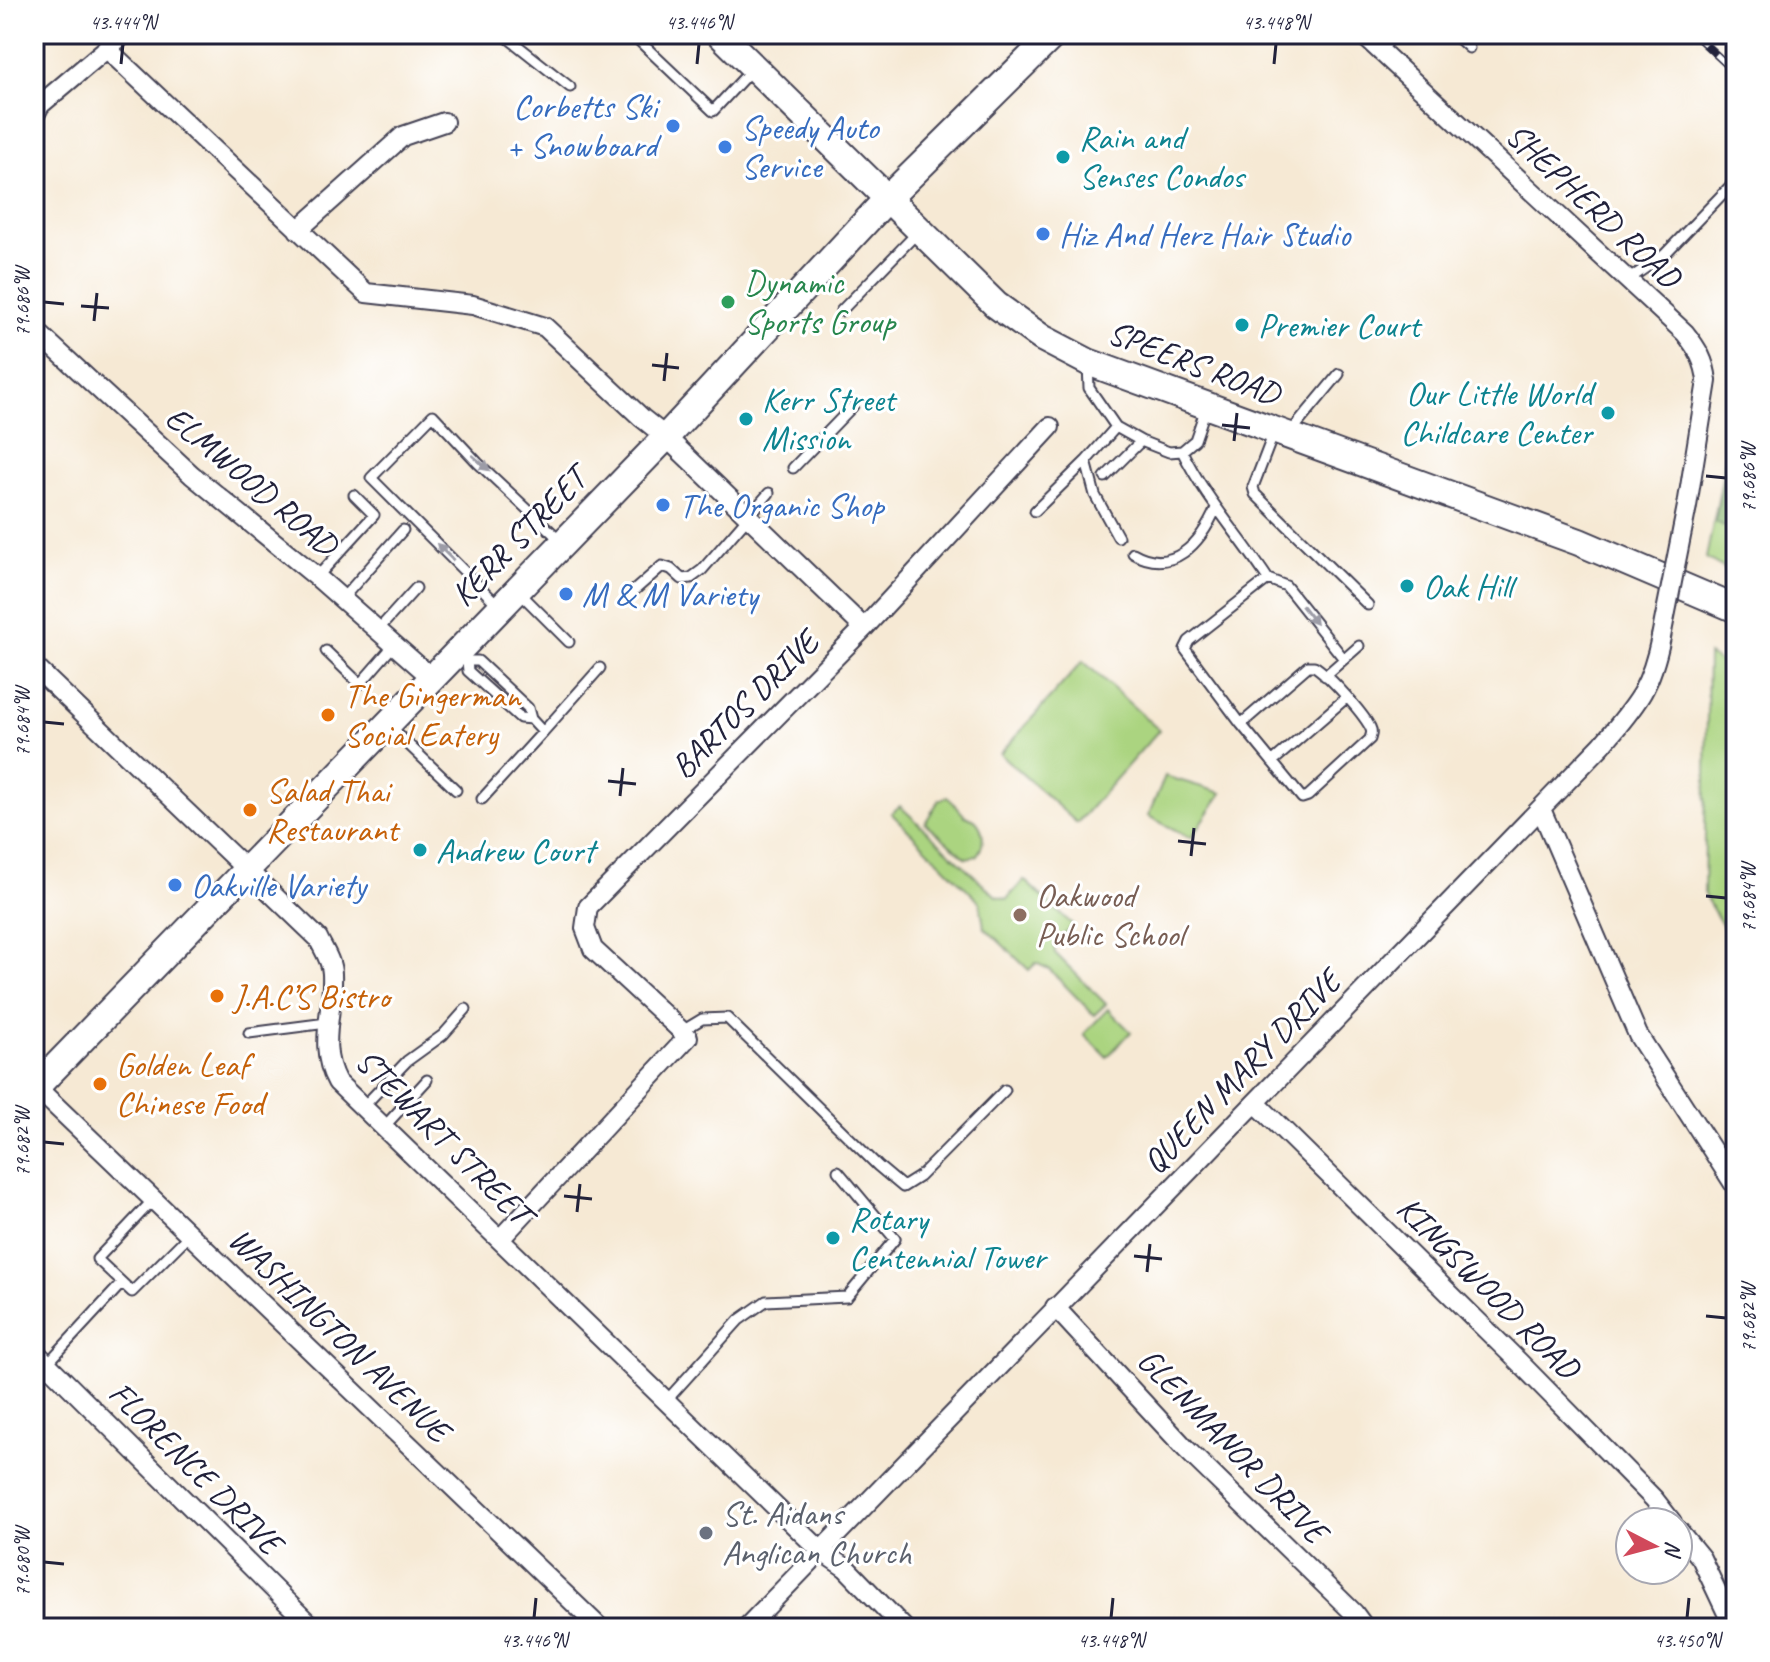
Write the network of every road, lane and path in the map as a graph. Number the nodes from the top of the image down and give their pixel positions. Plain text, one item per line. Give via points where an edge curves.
1 (124, 34) edge
2 (503, 34) edge
3 (632, 34) edge
4 (1054, 34) edge
5 (1362, 34) edge
6 (1396, 34) edge
7 (1454, 34) edge
8 (730, 37) edge
9 (106, 48) junction
10 (1469, 48) dead end
11 (1380, 50) junction
12 (754, 67) junction
13 (570, 87) dead end
14 (34, 117) edge
15 (444, 122) dead end
16 (1736, 180) edge
17 (887, 199) junction
18 (298, 230) junction
19 (920, 231) junction
20 (1628, 280) junction
21 (841, 311) dead end
22 (34, 329) edge
23 (1088, 362) junction
24 (1339, 374) dead end
25 (853, 406) dead end
26 (1206, 406) junction
27 (1050, 427) dead end
28 (1116, 427) junction
29 (1281, 434) junction
30 (666, 437) junction
31 (1141, 441) junction
32 (1182, 451) junction
33 (1086, 461) junction
34 (793, 468) dead end
35 (1105, 477) dead end
36 (769, 493) dead end
37 (354, 495) dead end
38 (1687, 506) joint
39 (1216, 508) junction
40 (1035, 511) dead end
41 (748, 516) junction
42 (403, 530) dead end
43 (1118, 537) dead end
44 (563, 543) junction
45 (1133, 553) dead end
46 (317, 577) junction
47 (1268, 579) junction
48 (416, 588) dead end
49 (629, 595) dead end
50 (508, 598) junction
51 (342, 599) junction
52 (1368, 605) dead end
53 (1736, 609) edge
54 (864, 628) junction
55 (377, 631) junction
56 (569, 642) dead end
57 (394, 645) junction
58 (1359, 646) dead end
59 (326, 651) dead end
60 (462, 656) junction
61 (1344, 659) junction
62 (34, 666) edge
63 (600, 668) dead end
64 (1325, 676) junction
65 (431, 677) junction
66 (1346, 698) junction
67 (386, 724) junction
68 (1241, 724) junction
69 (543, 732) junction
70 (1272, 762) junction
71 (456, 790) dead end
72 (482, 799) dead end
73 (1541, 809) junction
74 (245, 870) junction
75 (466, 1009) dead end
76 (327, 1023) junction
77 (682, 1031) junction
78 (249, 1033) dead end
79 (427, 1080) dead end
80 (35, 1088) edge
81 (1005, 1090) dead end
82 (1256, 1103) junction
83 (363, 1107) junction
84 (384, 1127) junction
85 (838, 1171) dead end
86 (1736, 1187) edge
87 (153, 1200) junction
88 (190, 1234) junction
89 (501, 1238) junction
90 (122, 1283) junction
91 (1055, 1307) junction
92 (40, 1357) edge
93 (667, 1400) junction
94 (1659, 1506) edge
95 (1694, 1549) edge
96 (821, 1551) junction
97 (313, 1628) edge
98 (600, 1628) edge
99 (746, 1628) edge
100 (904, 1628) edge
101 (1365, 1628) edge
102 (1734, 1628) edge

1 - 9 street
2 - 13 lane
3 - 12 lane via 713,111
4 - 17 main road, KERR STREET
5 - 11 street, SHEPHERD ROAD
6 - 11 lane
7 - 10 lane
8 - 12 main road, SPEERS ROAD
9 - 14 street via 40,105
9 - 18 street
11 - 20 street, SHEPHERD ROAD
12 - 17 main road, SPEERS ROAD
15 - 18 street via 403,136
16 - 20 lane via 1664,255
17 - 19 main road, SPEERS ROAD
17 - 30 main road, KERR STREET
18 - 30 street via 366,293 473,305 545,327
19 - 21 lane
19 - 23 main road, SPEERS ROAD via 996,305
20 - 38 street, SHEPHERD ROAD via 1685,333 1704,363 1706,395
22 - 46 street, ELMWOOD ROAD via 192,475
23 - 26 main road, SPEERS ROAD
23 - 28 lane via 1089,388
24 - 29 lane
25 - 34 lane
26 - 29 main road, SPEERS ROAD
26 - 32 lane via 1195,440
27 - 54 street, BARTOS DRIVE
28 - 31 lane
28 - 33 lane
29 - 52 lane via 1253,487 1255,494
29 - 53 main road, SPEERS ROAD via 1579,542
30 - 41 street
30 - 44 main road, KERR STREET
31 - 32 lane via 1169,452
31 - 35 lane
32 - 39 lane
33 - 40 lane
33 - 43 lane via 1095,495
36 - 41 lane
37 - 46 lane via 374,515
38 - 73 street, QUEEN MARY DRIVE, bridge via 1653,672 1639,700
39 - 45 lane via 1208,527 1171,560 1148,562
39 - 47 lane
41 - 49 lane via 691,578 682,579 662,566
41 - 54 street
42 - 51 lane
44 - 50 main road, KERR STREET
50 -> 44 lane via 371,478 433,415
46 - 51 street, ELMWOOD ROAD
47 -> 61 lane via 1286,586
47 - 68 lane via 1185,647
48 - 55 lane
50 - 56 lane
50 - 60 main road, KERR STREET
51 - 55 street, ELMWOOD ROAD
54 - 77 street, BARTOS DRIVE via 588,907 585,928 593,949
55 - 57 street, ELMWOOD ROAD
57 - 59 lane via 360,684
57 - 65 street, ELMWOOD ROAD
58 - 61 lane
60 - 65 main road, KERR STREET
60 - 69 lane via 468,671
61 - 64 lane
62 - 74 street, STEWART STREET
63 - 69 lane
64 - 66 lane
64 - 68 lane via 1318,667 1308,666
65 - 67 main road, KERR STREET
66 - 70 lane
66 - 70 lane via 1372,734 1308,796 1301,797
67 - 71 lane
67 - 74 main road, KERR STREET
68 - 70 lane
69 - 72 lane
73 - 82 street, QUEEN MARY DRIVE
73 - 86 street via 1638,1035
74 - 76 street, STEWART STREET via 318,938 333,973
74 - 80 main road, KERR STREET
75 - 83 lane
76 - 78 lane
76 - 83 street, STEWART STREET via 329,1067
77 - 81 lane via 702,1019 727,1018 903,1187
77 - 89 street via 688,1037
79 - 84 lane
80 - 87 street, WASHINGTON AVENUE
82 - 91 street, QUEEN MARY DRIVE
82 - 94 street, KINGSWOOD ROAD
83 - 84 street, STEWART STREET
84 - 89 street, STEWART STREET
85 - 93 lane via 895,1239 847,1297 766,1301 757,1307
87 - 88 street, WASHINGTON AVENUE
87 - 90 lane via 97,1259
88 - 90 lane via 132,1292
88 - 98 street, WASHINGTON AVENUE
89 - 93 street, STEWART STREET
90 - 92 lane
91 - 96 street, QUEEN MARY DRIVE
91 - 101 street, GLENMANOR DRIVE via 1186,1449
92 - 97 street, FLORENCE DRIVE
93 - 96 street, STEWART STREET
95 - 102 street
96 - 99 street, QUEEN MARY DRIVE
96 - 100 street, STEWART STREET via 846,1568

